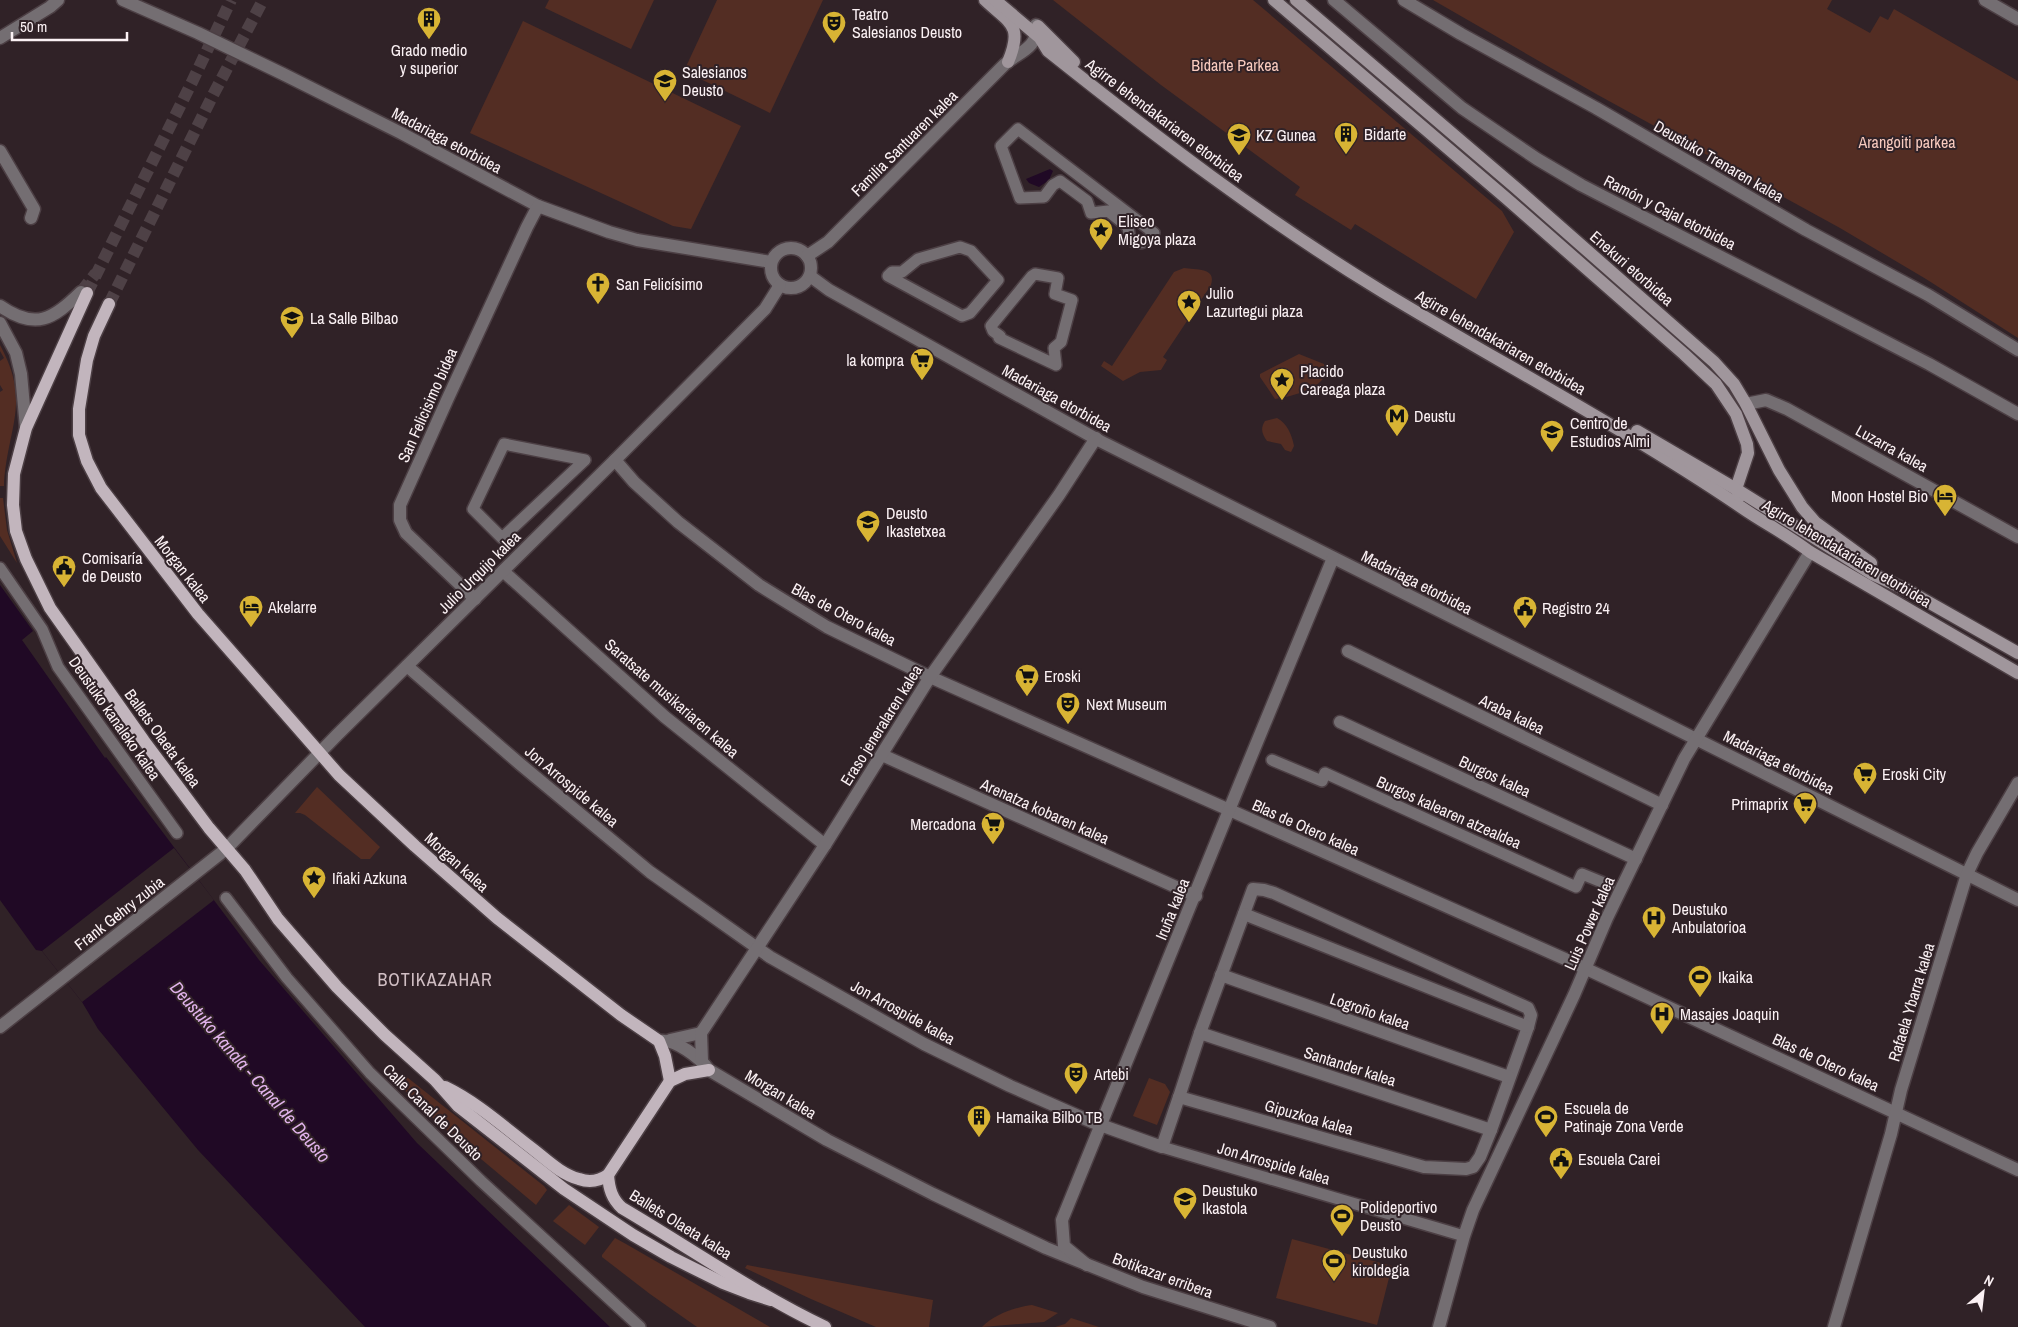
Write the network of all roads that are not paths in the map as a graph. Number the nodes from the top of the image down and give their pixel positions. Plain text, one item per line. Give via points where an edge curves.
1 (58, 0) edge
2 (123, 0) edge
3 (985, 0) edge
4 (995, 0) edge
5 (1008, 0) edge
6 (1274, 0) edge
7 (1296, 0) edge
8 (1334, 0) edge
9 (1404, 0) edge
10 (1985, 0) edge
11 (2018, 19) edge
12 (1036, 29) junction
13 (0, 38) edge
14 (1048, 51) junction
15 (1023, 52) junction
16 (1008, 62) junction
17 (0, 151) edge
18 (1020, 198) joint
19 (538, 206) junction
20 (31, 218) dead end
21 (807, 256) junction
22 (771, 262) junction
23 (810, 276) junction
24 (888, 276) joint
25 (1058, 278) joint
26 (780, 285) junction
27 (84, 293) joint
28 (109, 304) tunnel mouth
29 (0, 306) edge
30 (0, 323) edge
31 (2018, 350) edge
32 (1746, 404) junction
33 (2018, 414) edge
34 (26, 428) junction
35 (1096, 438) junction
36 (615, 460) junction
37 (1736, 489) junction
38 (473, 509) joint
39 (1752, 515) junction
40 (2018, 537) edge
41 (1810, 552) junction
42 (1333, 558) junction
43 (0, 568) edge
44 (503, 571) junction
45 (1907, 590) junction
46 (475, 599) junction
47 (1348, 651) dead end
48 (2018, 653) edge
49 (408, 666) junction
50 (2018, 673) edge
51 (930, 677) junction
52 (1340, 722) dead end
53 (1695, 738) junction
54 (319, 752) junction
55 (882, 756) junction
56 (1272, 760) dead end
57 (2018, 783) edge
58 (1662, 805) junction
59 (1228, 811) junction
60 (178, 833) dead end
61 (825, 845) junction
62 (226, 849) junction
63 (1636, 859) junction
64 (1967, 874) junction
65 (195, 875) joint
66 (1609, 886) dead end
67 (1196, 896) junction
68 (226, 898) dead end
69 (2018, 900) edge
70 (1244, 914) junction
71 (756, 947) junction
72 (1586, 969) junction
73 (1221, 976) junction
74 (0, 1027) edge
75 (1528, 1027) junction
76 (701, 1033) junction
77 (1200, 1033) junction
78 (665, 1041) junction
79 (705, 1066) junction
80 (1509, 1077) junction
81 (670, 1081) junction
82 (438, 1084) junction
83 (1179, 1097) junction
84 (1896, 1113) junction
85 (1101, 1125) junction
86 (1491, 1130) junction
87 (1162, 1147) junction
88 (2018, 1170) edge
89 (608, 1175) junction
90 (1464, 1236) junction
91 (1046, 1248) joint
92 (1086, 1265) junction
93 (771, 1300) junction
94 (640, 1327) edge
95 (825, 1327) edge
96 (1270, 1327) edge
97 (1439, 1327) edge
98 (1834, 1327) edge

1 - 13 street
2 - 19 street, Madariaga etorbidea via 359,112
3 - 16 main road via 1014,27 1015,42
4 - 12 main road, Agirre lehendakariaren etorbidea
5 - 12 main road, Agirre lehendakariaren etorbidea
6 - 37 main road, Enekuri etorbidea via 1506,198 1716,384 1736,414 1747,444 1748,453
7 - 32 main road, Enekuri etorbidea via 1714,362 1734,384
8 - 33 street, Ramón y Cajal etorbidea via 1462,108 1537,159
9 - 31 street, Deustuko Trenaren kalea via 1806,230 1928,295
10 - 11 street
12 - 14 main road, Agirre lehendakariaren etorbidea
12 - 15 street, Familia Santuaren kalea via 1033,44
12 - 37 main road, Agirre lehendakariaren etorbidea via 1182,147 1335,253
14 - 15 street
14 - 39 main road, Agirre lehendakariaren etorbidea via 1176,152 1332,260 1590,412
15 - 16 street, Familia Santuaren kalea
16 - 21 street, Familia Santuaren kalea via 828,242
17 - 20 street via 34,209
18 - 18 street via 1044,197 1060,181 1087,201 1091,213 1108,211 1124,222 1130,240 1144,243 1154,233 1018,129 1001,146
19 - 22 street, Madariaga etorbidea via 636,240
19 - 46 street, San Felicisimo bidea via 400,505 400,520 406,533
21 - 22 street via 790,248 778,252
21 - 23 street via 811,265
22 - 26 street via 771,275
23 - 26 street via 797,288
23 - 35 street, Madariaga etorbidea via 829,290
24 - 24 street via 892,272 902,272 918,260 960,247 971,251 998,280 970,313 962,316
25 - 25 street via 1055,294 1072,300 1060,342 1054,348 1056,366 1000,338 991,326 1032,276
26 - 36 street, Julio Urquijo kalea via 765,309
27 - 29 street via 43,320 27,319
27 - 34 main road, Ballets Olaeta kalea
28 - 54 main road, Morgan kalea via 87,360 79,409 79,435 87,461 101,488 198,614
30 - 34 street via 16,353
32 - 40 street, Luzarra kalea via 1766,400 1801,416
32 - 45 main road, Enekuri etorbidea via 1779,470 1802,507 1815,522
34 - 62 main road, Ballets Olaeta kalea via 14,474 13,505 16,531 35,580 50,608 90,665
35 - 42 street, Madariaga etorbidea
35 - 51 street, Eraso jeneralaren kalea
36 - 44 street, Julio Urquijo kalea
36 - 51 street, Blas de Otero kalea via 678,522 759,585 827,627
37 - 39 main road
37 - 45 main road, Agirre lehendakariaren etorbidea via 1872,574
38 - 38 street via 504,444 585,460 502,538
39 - 41 main road, Agirre lehendakariaren etorbidea
41 - 50 main road, Agirre lehendakariaren etorbidea
41 - 53 street, Luis Power kalea
42 - 53 street, Madariaga etorbidea
42 - 59 street, Iruña kalea
43 - 60 street, Deustuko kanaleko kalea via 42,629 58,666
44 - 46 street, Julio Urquijo kalea
44 - 61 street, Saratsate musikariaren kalea via 665,717
45 - 48 main road, Agirre lehendakariaren etorbidea
46 - 49 street, Julio Urquijo kalea
47 - 58 street, Araba kalea
49 - 54 street, Julio Urquijo kalea
49 - 71 street, Jon Arrospide kalea via 650,872
51 - 55 street, Eraso jeneralaren kalea
51 - 59 street, Blas de Otero kalea
52 - 63 street, Burgos kalea
53 - 58 street, Luis Power kalea
53 - 64 street, Madariaga etorbidea
54 - 62 street, Julio Urquijo kalea
54 - 78 main road, Morgan kalea via 339,775 474,899 621,1015
55 - 61 street, Eraso jeneralaren kalea
55 - 67 street, Arenatza kobaren kalea
56 - 66 street, Burgos kalearen atzealdea via 1322,781 1325,773 1576,887 1582,874
57 - 64 street, Rafaela Ybarra kalea
58 - 63 street, Luis Power kalea
59 - 67 street, Iruña kalea
59 - 72 street, Blas de Otero kalea
61 - 71 street, Eraso jeneralaren kalea
62 - 65 street, Julio Urquijo kalea
62 - 82 main road, Ballets Olaeta kalea via 245,870 278,919 337,987
63 - 72 street, Luis Power kalea
64 - 69 street, Madariaga etorbidea
64 - 84 street, Rafaela Ybarra kalea
65 - 74 street, Frank Gehry zubia
67 - 85 street, Iruña kalea
68 - 94 street, Calle Canal de Deusto via 287,978 370,1073 488,1188
70 - 73 street
70 - 75 street
70 - 75 street via 1253,889 1274,893 1528,1008 1531,1015
71 - 76 street, Eraso jeneralaren kalea
71 - 85 street, Jon Arrospide kalea via 924,1044
72 - 84 street, Blas de Otero kalea
72 - 90 street, Luis Power kalea via 1473,1210
73 - 77 street
73 - 80 street, Logroño kalea
75 - 80 street, Gipuzkoa kalea
76 - 78 street
76 - 79 street
77 - 83 street
77 - 86 street, Santander kalea
78 - 79 street, Morgan kalea
78 - 81 main road
79 - 81 main road
79 - 91 street, Morgan kalea via 827,1140
80 - 86 street, Gipuzkoa kalea
81 - 89 main road
82 - 89 main road, Ballets Olaeta kalea via 466,1097 561,1172 592,1181
82 - 93 main road, Ballets Olaeta kalea via 458,1106 513,1150 612,1222 723,1283
83 - 86 street, Gipuzkoa kalea via 1424,1167 1473,1167
83 - 87 street
84 - 88 street, Blas de Otero kalea
84 - 98 street, Rafaela Ybarra kalea
85 - 87 street, Jon Arrospide kalea
85 - 92 street, Iruña kalea via 1062,1220 1064,1246
87 - 90 street, Jon Arrospide kalea
89 - 93 main road, Ballets Olaeta kalea via 610,1190 622,1208
90 - 97 street, Luis Power kalea
91 - 92 street, Botikazar erribera
92 - 96 street, Botikazar erribera via 1143,1287
93 - 95 main road, Ballets Olaeta kalea

